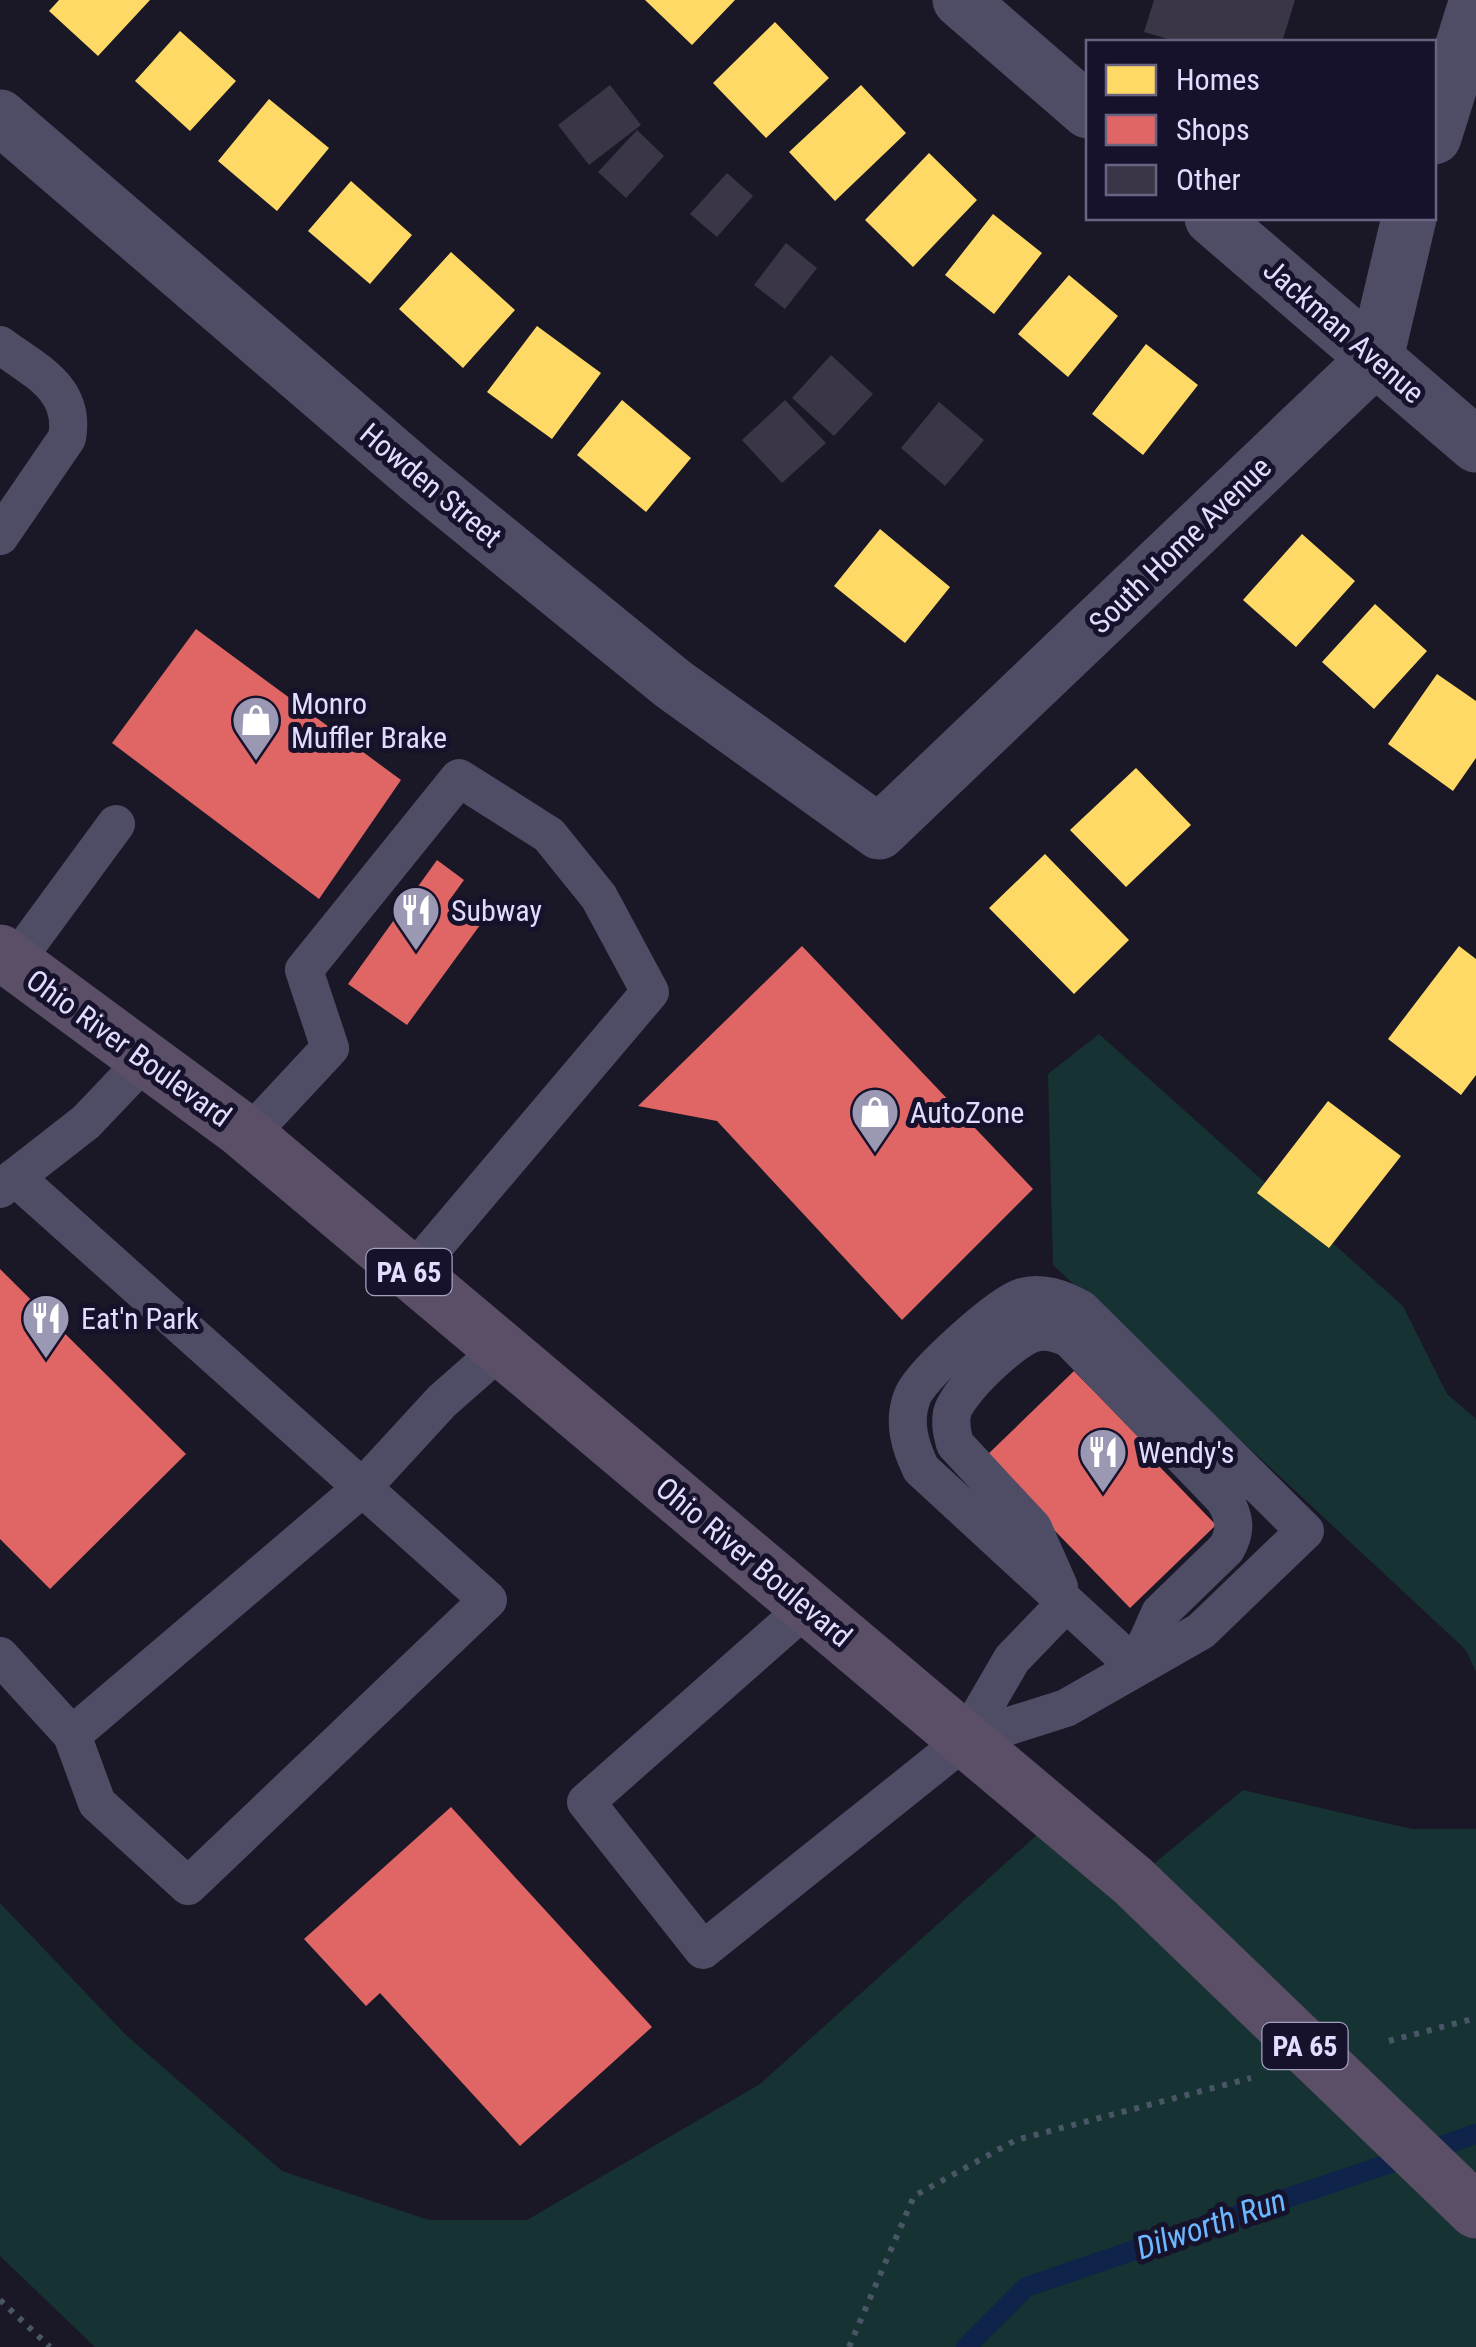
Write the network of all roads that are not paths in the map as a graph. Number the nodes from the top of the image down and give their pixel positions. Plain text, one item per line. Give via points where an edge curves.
1 (960, 0) edge
2 (1476, 3) edge
3 (1086, 109) edge
4 (0, 117) edge
5 (1436, 131) edge
6 (1214, 220) edge
7 (1409, 220) edge
8 (0, 346) edge
9 (1376, 358) junction
10 (1476, 445) edge
11 (0, 536) edge
12 (116, 824) dead end
13 (879, 832) joint
14 (7, 957) edge
15 (145, 1060) junction
16 (248, 1136) junction
17 (7, 1183) edge
18 (410, 1274) junction
19 (501, 1349) junction
20 (361, 1489) junction
21 (1066, 1604) junction
22 (807, 1606) junction
23 (0, 1656) edge
24 (1136, 1667) junction
25 (72, 1736) junction
26 (964, 1740) junction
27 (1476, 2211) edge

1 - 3 street
2 - 5 street
4 - 13 street, Howden Street via 418,477 673,684
6 - 9 street, Jackman Avenue
7 - 9 street
8 - 11 lane via 56,387 70,421 67,438
9 - 10 street, Jackman Avenue
9 - 13 street, South Home Avenue
12 - 14 lane
14 - 15 highway, Ohio River Boulevard / PA 65
15 - 16 highway, Ohio River Boulevard / PA 65
15 - 17 lane via 86,1122
16 - 18 highway, Ohio River Boulevard / PA 65
16 - 18 lane via 330,1048 304,970 458,778 549,835 599,896 650,992
17 - 20 lane
18 - 19 highway, Ohio River Boulevard / PA 65
19 - 20 lane
19 - 22 highway, Ohio River Boulevard / PA 65
20 - 25 lane
20 - 25 lane via 488,1600 188,1886 97,1804
21 - 24 lane
21 - 24 lane via 1032,1528 955,1444 951,1428 968,1388 1016,1342 1043,1331 1070,1338 1224,1499 1234,1519 1232,1540 1160,1613
21 - 24 lane via 922,1470 907,1421 926,1375 1002,1308 1041,1294 1080,1309 1305,1531 1201,1631
21 - 26 lane via 1012,1659
22 - 26 highway, Ohio River Boulevard / PA 65
22 - 26 lane via 586,1802 703,1950
23 - 25 lane
24 - 26 lane via 1066,1708
26 - 27 highway, Ohio River Boulevard / PA 65 via 1133,1881

